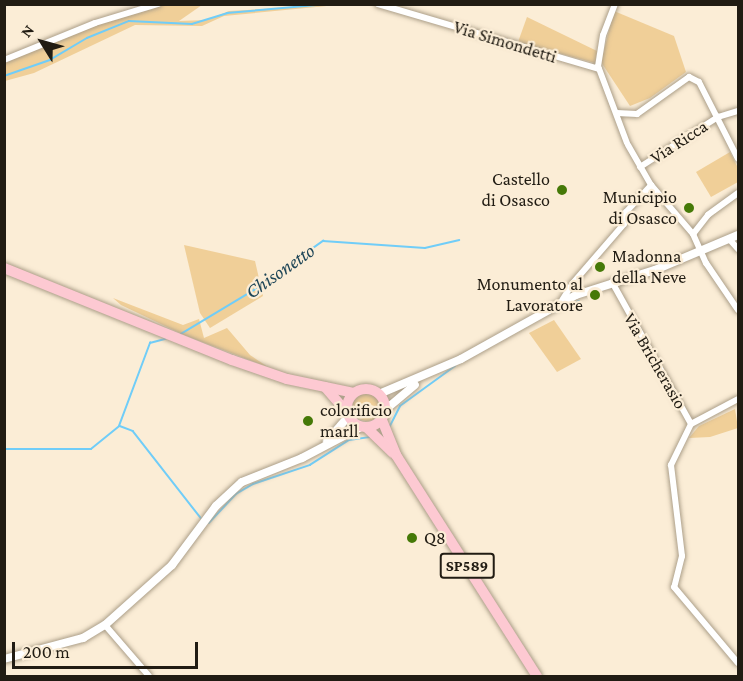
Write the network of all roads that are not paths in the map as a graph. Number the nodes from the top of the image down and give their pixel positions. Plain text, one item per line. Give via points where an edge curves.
1 (158, 4) edge
2 (378, 4) edge
3 (615, 4) edge
4 (4, 60) edge
5 (599, 69) junction
6 (738, 111) edge
7 (617, 113) junction
8 (718, 117) junction
9 (738, 159) edge
10 (640, 167) junction
11 (651, 185) junction
12 (738, 193) edge
13 (693, 234) junction
14 (734, 237) edge
15 (738, 249) edge
16 (700, 253) junction
17 (4, 268) edge
18 (612, 282) junction
19 (561, 302) junction
20 (738, 310) edge
21 (443, 367) junction
22 (324, 387) junction
23 (354, 393) junction
24 (379, 394) junction
25 (738, 399) edge
26 (348, 414) junction
27 (384, 415) junction
28 (691, 424) junction
29 (364, 428) junction
30 (320, 449) junction
31 (396, 455) junction
32 (105, 625) junction
33 (4, 659) edge
34 (738, 663) edge
35 (149, 676) edge
36 (537, 676) edge

1 - 4 street via 95,23
2 - 5 street, Via Simondetti
3 - 5 street via 603,35
5 - 7 street
6 - 8 street, Via Ricca
7 - 8 street via 637,114 689,77 699,82
7 - 10 street
8 - 9 street
8 - 10 street, Via Ricca
10 - 11 street
11 - 13 street
11 - 19 street via 626,212 624,224
12 - 13 street via 708,215
13 - 16 street
14 - 15 street
14 - 16 street
16 - 18 street
16 - 20 street
17 - 22 main road via 232,360
18 - 19 street
18 - 28 street, Via Bricherasio
19 - 21 street
21 - 24 street
21 - 27 street
22 - 23 main road
22 - 26 main road, SP589
23 - 24 main road via 364,389
23 - 26 main road
24 - 27 main road, SP589
25 - 28 street
26 - 29 main road, SP589
26 - 30 street
27 - 29 main road
27 - 31 main road, SP589
28 - 34 street, Via Bricherasio via 671,465 682,556 674,587 681,600
29 - 30 street
29 - 31 main road, SP589
30 - 32 street via 242,482 216,506 172,565
31 - 36 main road, SP589
32 - 33 street via 82,638
32 - 35 street

